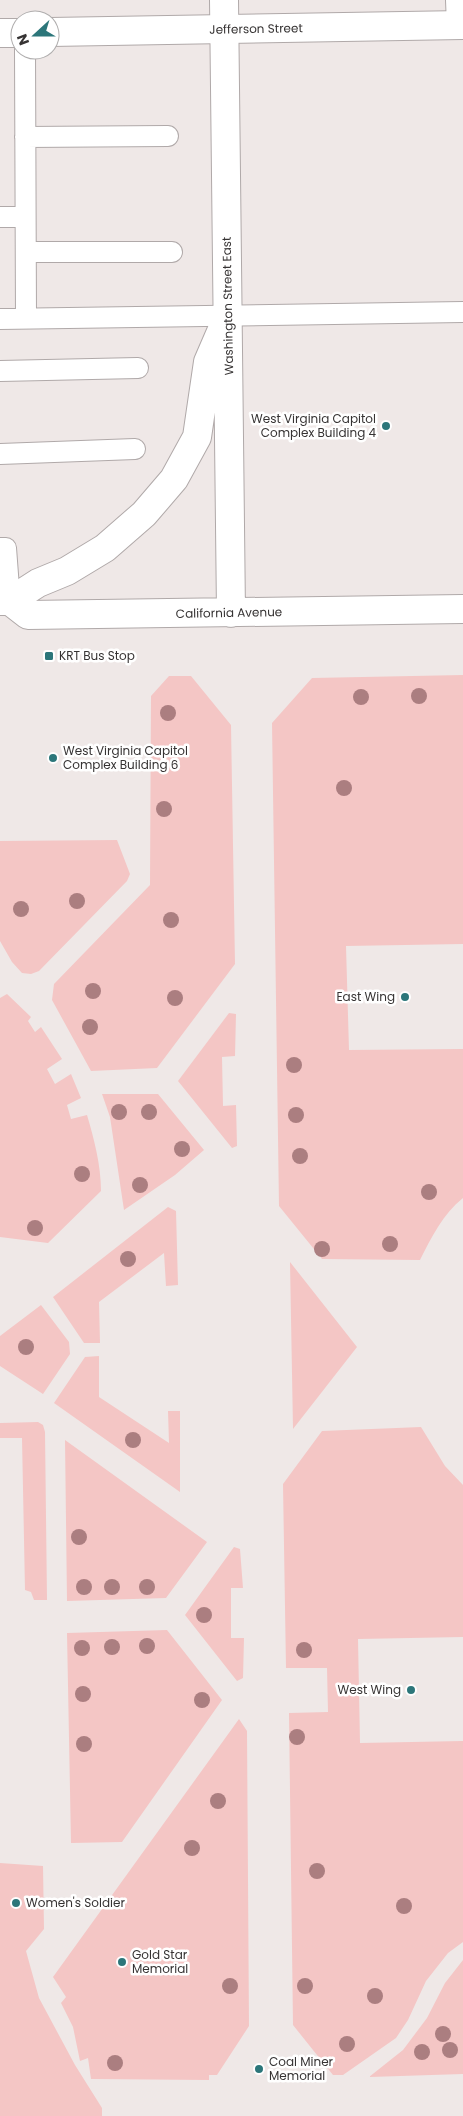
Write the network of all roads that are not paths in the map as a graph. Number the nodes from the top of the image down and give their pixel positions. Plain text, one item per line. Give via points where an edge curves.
1 (224, 0) edge
2 (458, 17) edge
3 (224, 29) junction
4 (60, 32) edge
5 (25, 60) edge
6 (168, 136) dead end
7 (25, 137) junction
8 (0, 217) edge
9 (25, 217) junction
10 (26, 252) junction
11 (172, 252) dead end
12 (463, 312) edge
13 (228, 314) junction
14 (26, 318) junction
15 (0, 319) edge
16 (138, 368) dead end
17 (0, 371) edge
18 (135, 449) dead end
19 (0, 454) edge
20 (0, 548) edge
21 (5, 601) edge
22 (463, 610) edge
23 (231, 613) junction

1 - 3 street, Washington Street East
2 - 3 street, Jefferson Street
3 - 4 street, Jefferson Street
3 - 13 street, Washington Street East
5 - 7 lane
6 - 7 lane
7 - 9 lane
8 - 9 lane
9 - 10 lane
10 - 11 lane
10 - 14 lane
12 - 13 lane
13 - 14 lane
13 - 21 street via 208,362 197,437 174,480 144,514 105,548 67,571
13 - 23 street, Washington Street East
14 - 15 lane
16 - 17 lane
18 - 19 lane
20 - 21 lane via 6,548
21 - 23 street, California Avenue via 28,615
22 - 23 street, California Avenue

